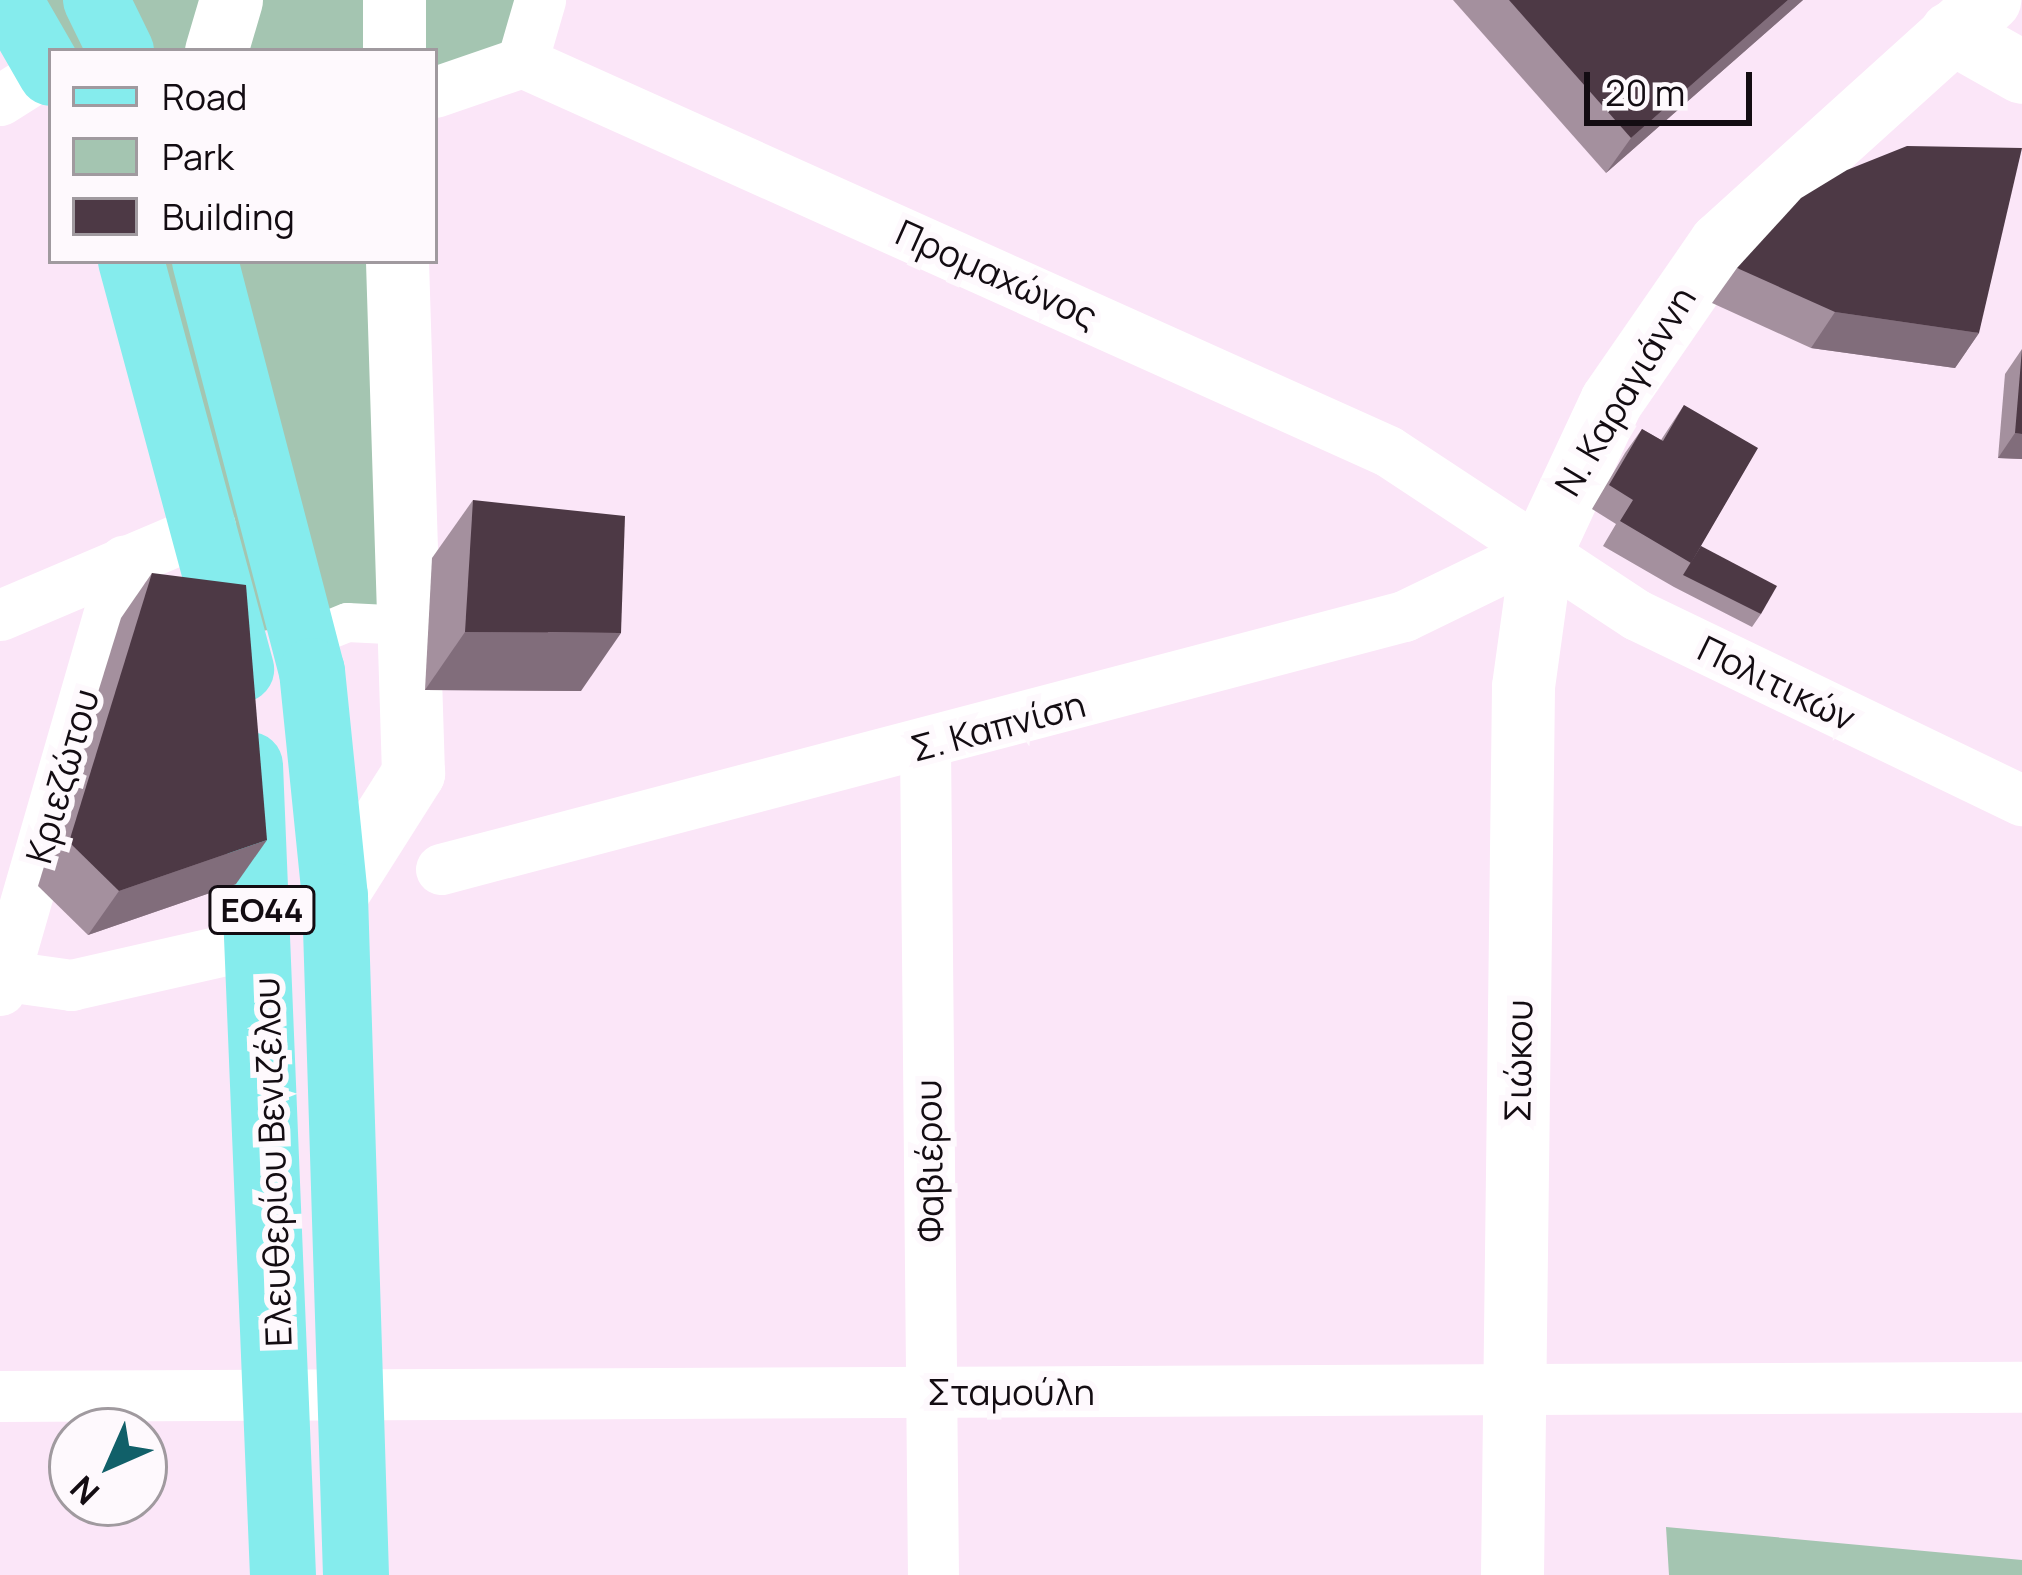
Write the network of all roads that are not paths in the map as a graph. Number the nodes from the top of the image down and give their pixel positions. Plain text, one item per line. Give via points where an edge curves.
1 (8, 0) edge
2 (96, 0) edge
3 (231, 0) edge
4 (394, 0) edge
5 (540, 0) edge
6 (1970, 16) edge
7 (120, 48) edge
8 (217, 48) edge
9 (394, 48) edge
10 (522, 62) junction
11 (2022, 72) edge
12 (33, 81) edge
13 (438, 91) edge
14 (132, 264) edge
15 (206, 264) edge
16 (397, 264) edge
17 (210, 526) junction
18 (1542, 548) junction
19 (124, 561) junction
20 (10, 609) edge
21 (422, 626) dead end
22 (312, 671) junction
23 (926, 746) junction
24 (2022, 800) edge
25 (441, 869) dead end
26 (335, 896) junction
27 (264, 941) junction
28 (1, 981) edge
29 (2022, 1388) edge
30 (1514, 1390) junction
31 (931, 1392) junction
32 (279, 1394) junction
33 (353, 1394) junction
34 (0, 1396) edge
35 (283, 1575) edge
36 (356, 1575) edge
37 (933, 1575) edge
38 (1512, 1575) edge

1 - 12 main road
2 - 7 main road
3 - 8 street
4 - 9 street
5 - 10 street
6 - 11 street
6 - 18 street, Ν. Καραγιάννη via 1745,215 1691,279 1585,448
10 - 13 street
10 - 18 street, Προμαχώνος via 1388,451
14 - 17 main road, Ελευθερίου Βενιζέλου / ΕΟ44
15 - 22 main road, Ελευθερίου Βενιζέλου / ΕΟ44
16 - 26 street via 413,773
17 - 19 street
17 - 27 main road, Ελευθερίου Βενιζέλου / ΕΟ44 via 244,685
18 - 23 street, Σ. Καπνίση via 1404,616
18 - 24 street, Πολιτικών via 1637,615
18 - 30 street, Σιώκου via 1522,686
19 - 20 street
19 - 28 street, Κριεζώτου
21 - 22 street via 361,623 322,632 326,653
22 - 26 main road, Ελευθερίου Βενιζέλου / ΕΟ44
23 - 25 street, Σ. Καπνίση
23 - 31 street, Φαβιέρου
26 - 33 main road, Ελευθερίου Βενιζέλου / ΕΟ44
27 - 28 street via 71,985
27 - 32 main road, Ελευθερίου Βενιζέλου / ΕΟ44
29 - 30 street, Σταμούλη
30 - 31 street, Σταμούλη
30 - 38 street, Σιώκου
31 - 33 street, Σταμούλη
31 - 37 street, Φαβιέρου
32 - 33 street, Σταμούλη
32 - 34 street, Σταμούλη
32 - 35 main road, Ελευθερίου Βενιζέλου / ΕΟ44
33 - 36 main road, Ελευθερίου Βενιζέλου / ΕΟ44

